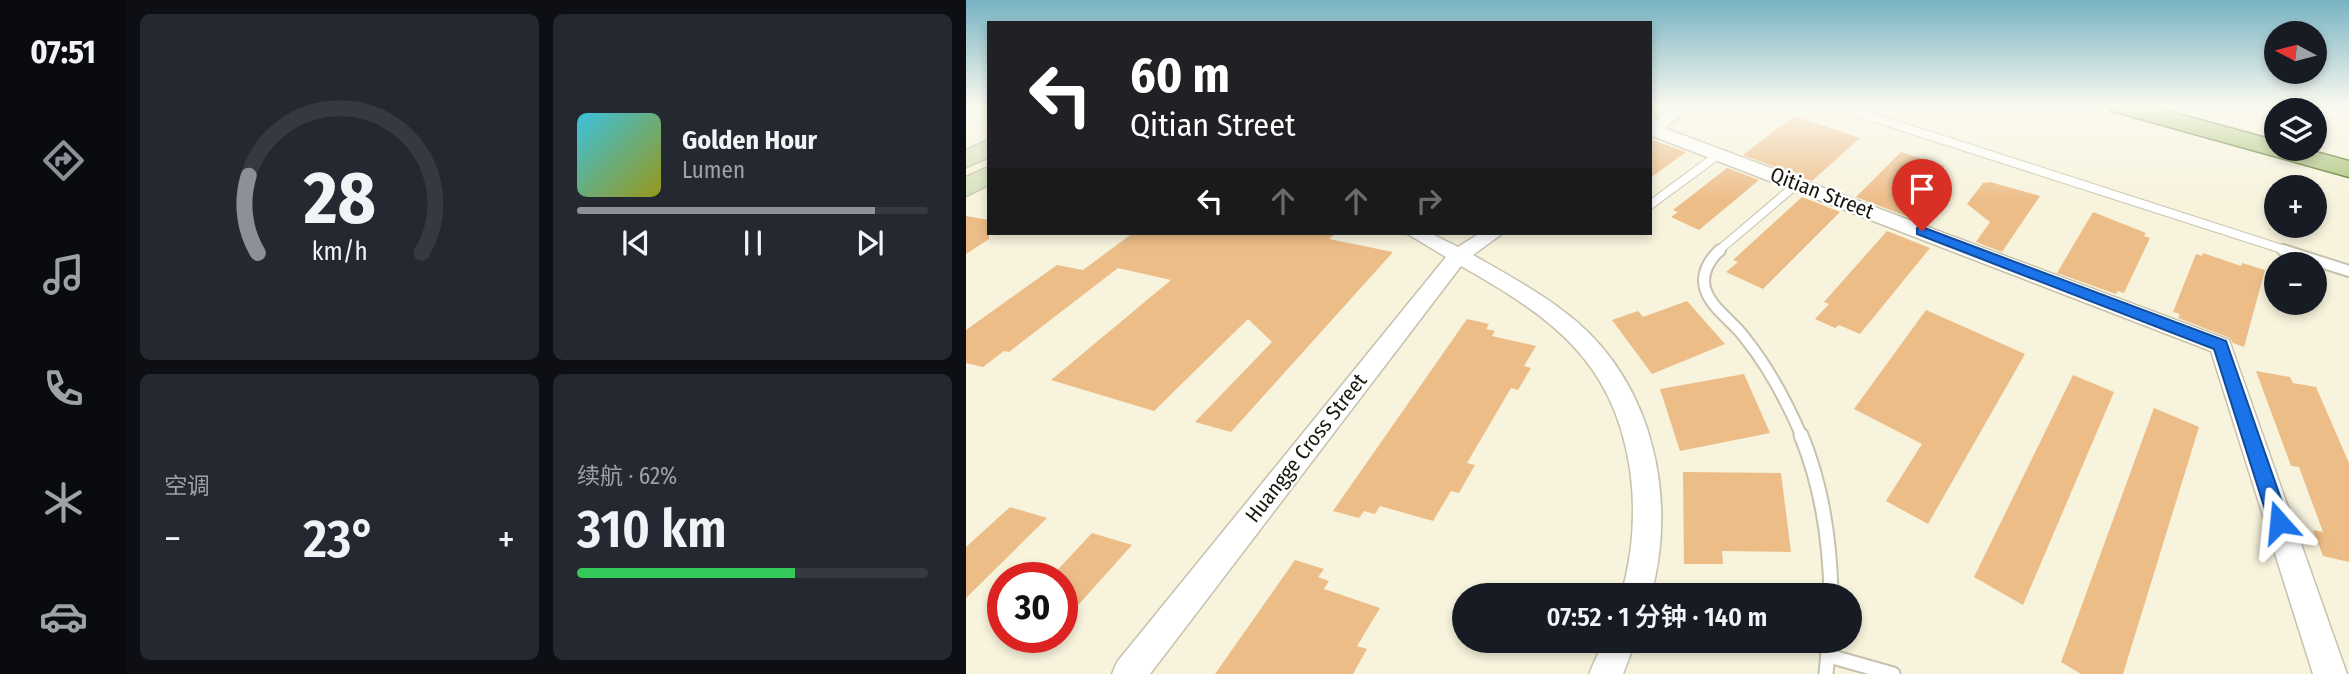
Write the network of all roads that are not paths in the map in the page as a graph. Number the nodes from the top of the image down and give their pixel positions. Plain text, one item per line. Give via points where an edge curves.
1 (1674, 137) edge
2 (1933, 137) edge
3 (987, 149) edge
4 (2349, 149) edge
5 (2327, 150) edge
6 (1719, 154) junction
7 (2327, 156) edge
8 (2327, 159) edge
9 (966, 160) edge
10 (2349, 169) edge
11 (987, 175) edge
12 (2349, 178) edge
13 (1797, 184) junction
14 (966, 188) edge
15 (1652, 204) edge
16 (1420, 235) edge
17 (1490, 235) edge
18 (1458, 256) junction
19 (2349, 271) edge
20 (1638, 583) edge
21 (1829, 583) edge
22 (1615, 653) edge
23 (1828, 653) edge
24 (1841, 653) edge
25 (1129, 674) edge
26 (1606, 674) edge
27 (1826, 674) edge
28 (1893, 674) edge
29 (2330, 674) edge

1 - 6 street, Qitian Street
2 - 19 lane
3 - 9 main road
4 - 5 main road
6 - 13 street, Qitian Street
6 - 15 lane
7 - 10 main road
8 - 12 main road
11 - 14 main road
13 - 21 lane via 1713,257 1704,280 1707,293 1771,374 1794,417 1825,521
13 - 29 street, Qitian Street via 2221,345
16 - 18 street
17 - 18 street, Huangge Cross Street
18 - 20 street via 1535,300 1572,328 1604,362 1628,405 1644,456 1649,516
18 - 25 street, Huangge Cross Street
22 - 26 street
23 - 27 lane
24 - 28 lane

